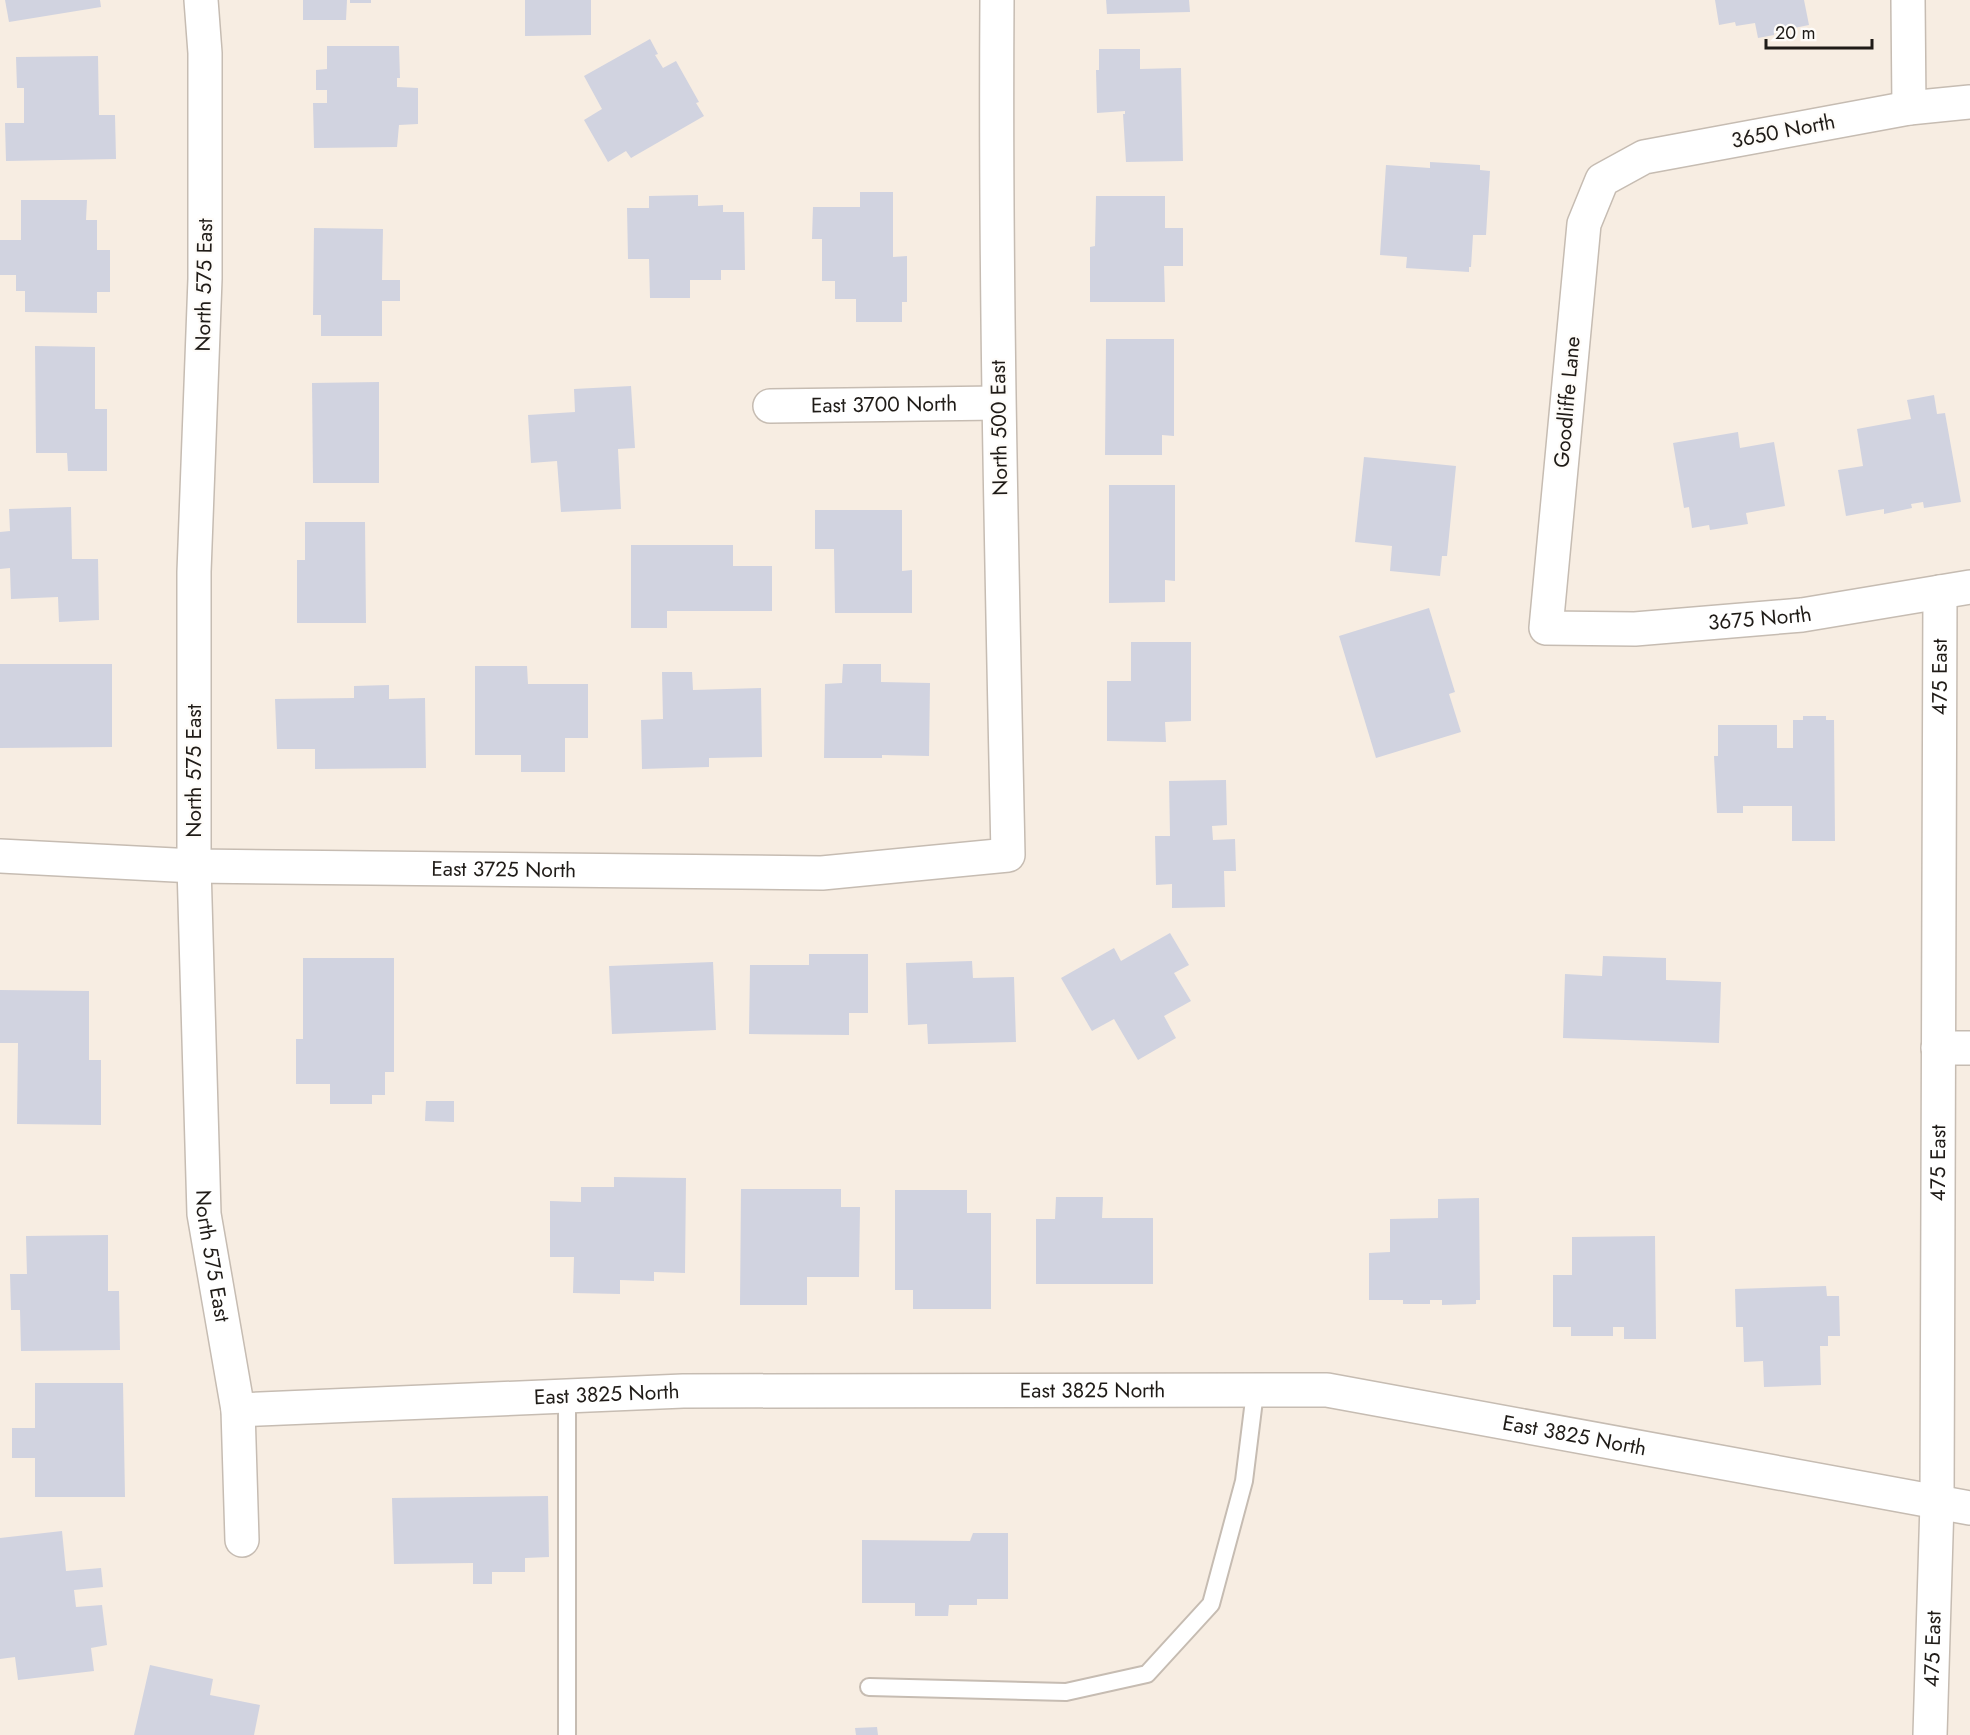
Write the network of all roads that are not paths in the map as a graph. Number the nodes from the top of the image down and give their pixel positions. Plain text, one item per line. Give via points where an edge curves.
1 (201, 0) edge
2 (997, 0) edge
3 (1908, 0) edge
4 (1970, 102) edge
5 (1909, 108) junction
6 (1602, 180) joint
7 (998, 403) junction
8 (770, 406) dead end
9 (1955, 590) edge
10 (1546, 628) joint
11 (1008, 855) joint
12 (0, 856) edge
13 (194, 866) junction
14 (1954, 1048) edge
15 (1255, 1392) junction
16 (567, 1396) junction
17 (238, 1410) junction
18 (1937, 1503) junction
19 (1970, 1508) edge
20 (242, 1540) dead end
21 (869, 1687) dead end
22 (567, 1735) edge
23 (1930, 1735) edge

1 - 13 street, North 575 East via 205,53 205,279 194,572
2 - 7 street, North 500 East
3 - 5 street
4 - 5 street, 3650 North
5 - 6 street, 3650 North via 1644,157
6 - 10 street, Goodliffe Lane via 1584,224
7 - 8 street, East 3700 North
7 - 11 street, North 500 East
9 - 10 street, 3675 North via 1802,615 1635,629
9 - 14 street, 475 East
11 - 13 street, East 3725 North via 822,873
12 - 13 street, East 3725 North
13 - 17 street, North 575 East via 204,1214
14 - 18 street, 475 East
15 - 16 street, East 3825 North via 683,1391
15 - 18 street, East 3825 North via 1327,1390
15 - 21 lane via 1244,1481 1211,1604 1147,1674 1066,1692
16 - 17 street, East 3825 North
16 - 22 lane
17 - 20 street, North 575 East
18 - 19 street, East 3825 North
18 - 23 street, 475 East

